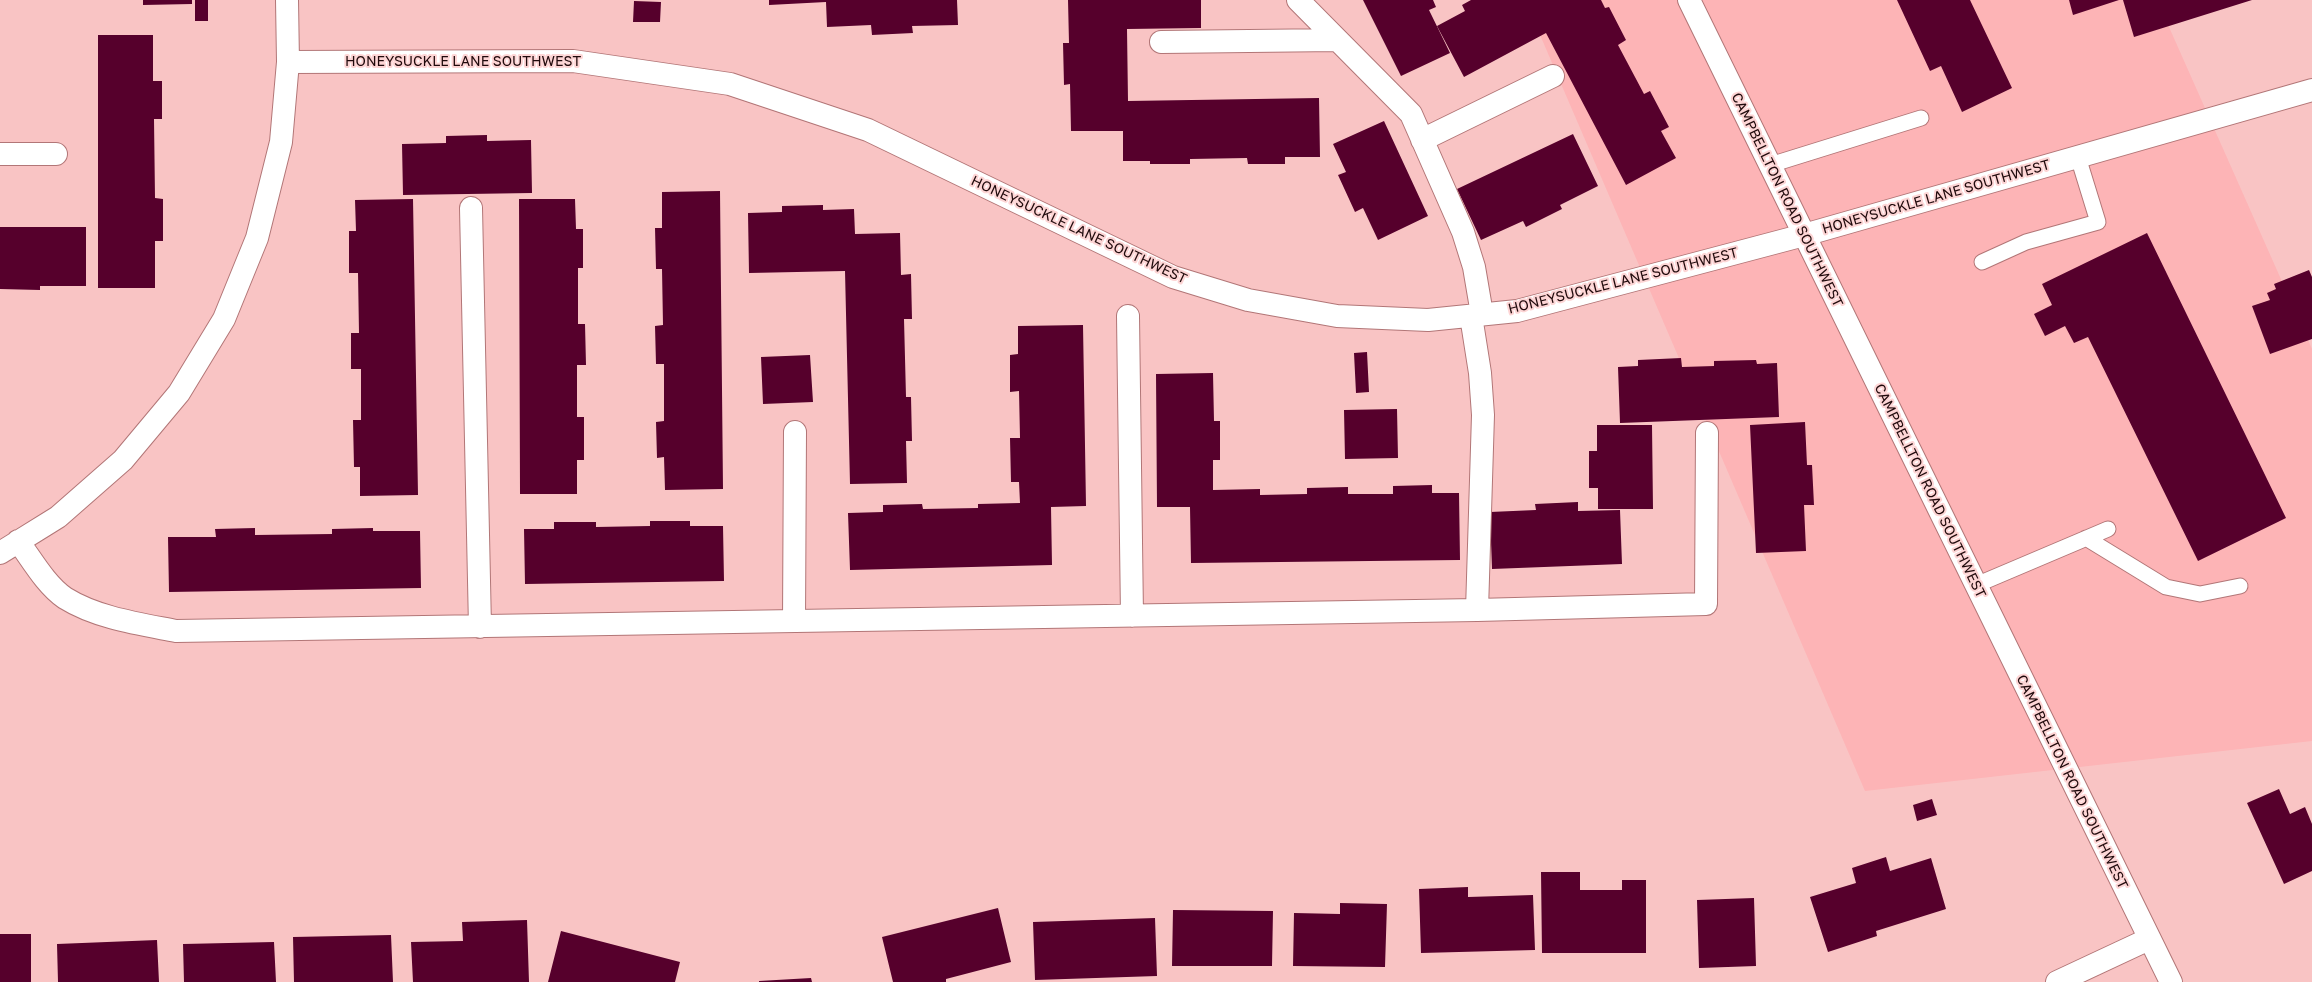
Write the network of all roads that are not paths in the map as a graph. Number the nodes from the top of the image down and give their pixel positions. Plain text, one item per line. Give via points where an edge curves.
1 (287, 0) edge
2 (1298, 0) edge
3 (1689, 0) edge
4 (1338, 40) junction
5 (1161, 42) dead end
6 (288, 62) junction
7 (1553, 76) dead end
8 (2312, 90) edge
9 (1921, 118) dead end
10 (1422, 140) junction
11 (0, 154) edge
12 (56, 154) dead end
13 (2078, 157) junction
14 (1770, 165) junction
15 (471, 208) dead end
16 (1804, 235) junction
17 (1982, 262) dead end
18 (1476, 315) junction
19 (1128, 316) dead end
20 (795, 432) dead end
21 (1707, 433) dead end
22 (2108, 529) dead end
23 (2086, 538) junction
24 (18, 542) junction
25 (0, 553) edge
26 (1976, 585) junction
27 (2240, 586) dead end
28 (1477, 610) junction
29 (1132, 616) junction
30 (794, 621) junction
31 (480, 627) junction
32 (2149, 939) junction
33 (2056, 982) edge
34 (2170, 982) edge

1 - 6 street
2 - 4 street
3 - 14 street, CAMPBELLTON ROAD SOUTHWEST
4 - 5 street
4 - 10 street via 1411,114
6 - 18 street, HONEYSUCKLE LANE SOUTHWEST via 573,61 730,84 868,130 1173,276 1248,300 1337,316 1428,320
6 - 24 street via 282,142 257,238 224,319 179,393 123,460 58,516
7 - 10 street
8 - 13 street, HONEYSUCKLE LANE SOUTHWEST
9 - 14 lane
10 - 18 street via 1463,232 1474,266
11 - 12 street
13 - 16 street, HONEYSUCKLE LANE SOUTHWEST
13 - 17 lane via 2098,222 2026,242
14 - 16 street, CAMPBELLTON ROAD SOUTHWEST
15 - 31 street
16 - 18 street, HONEYSUCKLE LANE SOUTHWEST via 1517,311
16 - 26 street, CAMPBELLTON ROAD SOUTHWEST
18 - 28 street via 1483,415
19 - 29 street
20 - 30 street
21 - 28 street via 1706,604
22 - 23 lane
23 - 26 lane
23 - 27 lane via 2166,587 2200,594
24 - 25 street
24 - 31 street via 48,581 65,598 102,614 176,631
26 - 32 street, CAMPBELLTON ROAD SOUTHWEST
28 - 29 street
29 - 30 street
30 - 31 street
32 - 33 street
32 - 34 street, CAMPBELLTON ROAD SOUTHWEST

